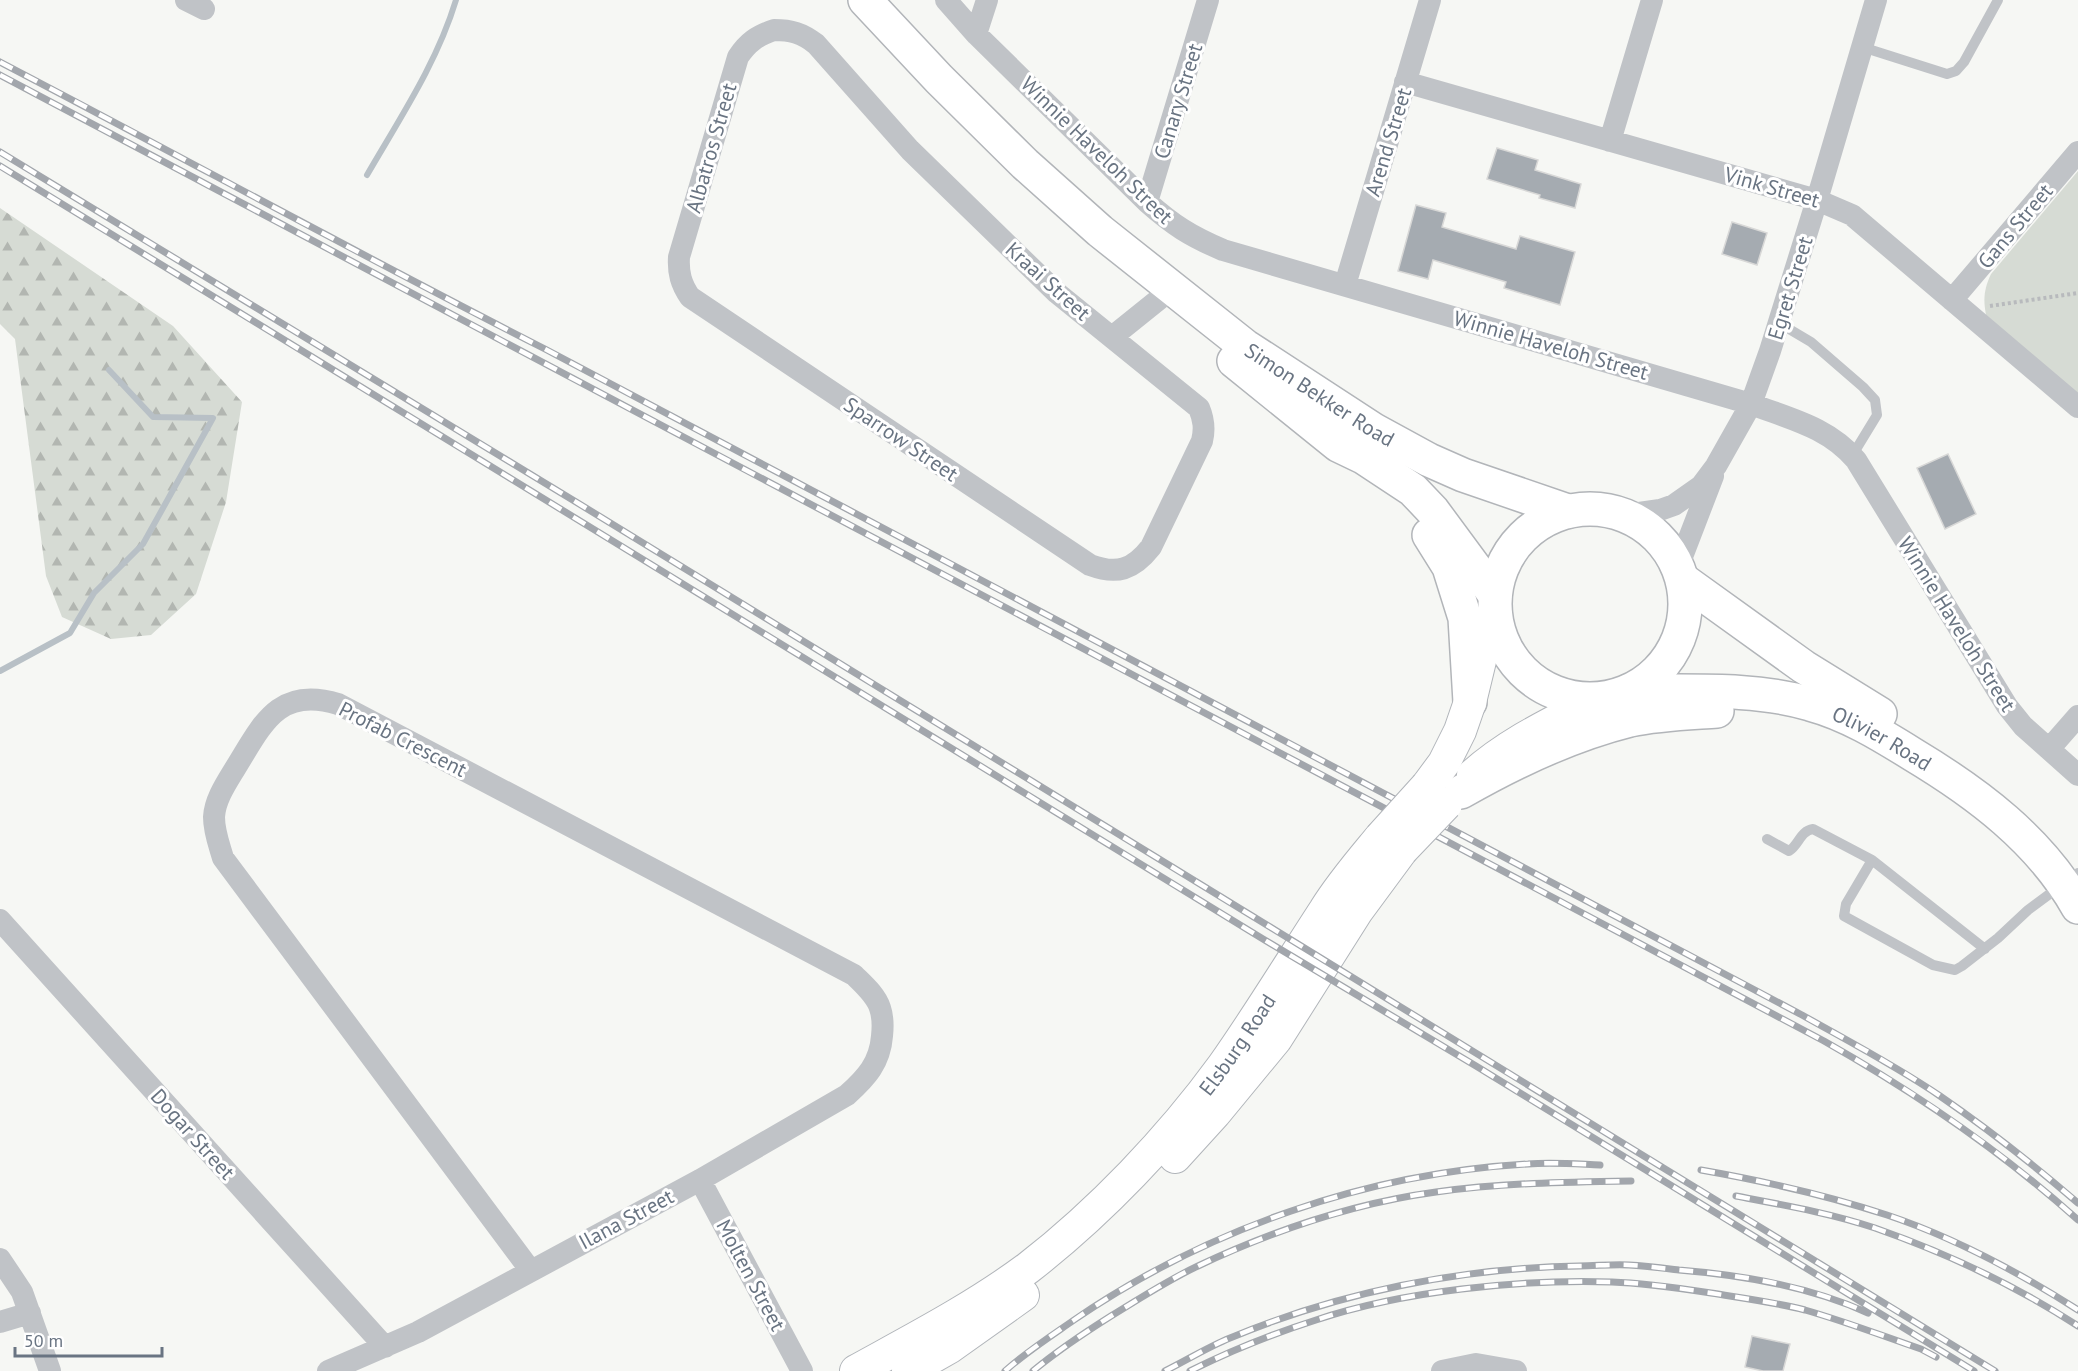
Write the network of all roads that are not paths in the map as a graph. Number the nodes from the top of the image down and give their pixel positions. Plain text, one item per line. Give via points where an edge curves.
1 (865, 0) edge
2 (946, 0) edge
3 (987, 0) edge
4 (1209, 0) edge
5 (1430, 0) edge
6 (1652, 0) edge
7 (1876, 0) edge
8 (1998, 0) edge
9 (774, 30) joint
10 (976, 34) junction
11 (1862, 47) junction
12 (1406, 82) junction
13 (1610, 141) junction
14 (2078, 152) edge
15 (1817, 200) junction
16 (1147, 202) junction
17 (682, 285) joint
18 (1345, 285) junction
19 (1170, 293) junction
20 (1958, 305) junction
21 (1779, 323) junction
22 (1112, 337) junction
23 (1751, 404) junction
24 (2078, 407) edge
25 (1338, 445) junction
26 (1852, 456) junction
27 (1716, 466) junction
28 (1568, 511) junction
29 (1625, 515) junction
30 (1131, 567) joint
31 (1680, 573) junction
32 (1495, 605) junction
33 (1629, 692) junction
34 (1598, 699) junction
35 (1470, 702) junction
36 (2078, 716) edge
37 (2050, 748) junction
38 (1946, 774) junction
39 (2078, 775) edge
40 (1445, 794) junction
41 (1767, 839) dead end
42 (1391, 844) junction
43 (1872, 860) junction
44 (2074, 885) edge
45 (0, 921) edge
46 (1985, 949) junction
47 (883, 1025) joint
48 (699, 1180) junction
49 (0, 1258) edge
50 (531, 1270) junction
51 (30, 1313) junction
52 (0, 1322) edge
53 (385, 1347) junction
54 (50, 1371) edge
55 (327, 1371) edge
56 (802, 1371) edge
57 (856, 1371) edge
58 (908, 1371) edge
59 (1442, 1371) edge
60 (1516, 1371) edge

1 - 19 main road, Simon Bekker Road via 976,117
2 - 10 street, Winnie Haveloh Street
3 - 10 street
4 - 16 street, Canary Street
5 - 12 street, Arend Street
6 - 13 street
7 - 11 street, Egret Street
8 - 11 lane via 1956,71 1947,74
9 - 17 street, Albatros Street via 747,44 738,57 679,257
9 - 22 street, Kraai Street via 789,30 816,44 910,150 1057,293
10 - 16 street, Winnie Haveloh Street
11 - 15 street, Egret Street
12 - 13 street, Vink Street
12 - 18 street, Arend Street
13 - 15 street, Vink Street
14 - 20 street, Gans Street
15 - 20 street, Vink Street via 1852,215
15 - 21 street, Egret Street
16 - 18 street, Winnie Haveloh Street via 1192,237 1223,250
17 - 30 street, Sparrow Street via 701,306 1090,565 1117,571
18 - 23 street, Winnie Haveloh Street
19 - 22 street
19 - 25 main road, Simon Bekker Road via 1231,358
19 - 28 main road, Simon Bekker Road via 1374,430 1463,475
20 - 24 street, Vink Street
21 - 23 street, Egret Street
21 - 26 lane via 1812,342 1875,400 1877,415
22 - 30 street, Kraai Street via 1199,408 1205,430 1151,548
23 - 26 street, Winnie Haveloh Street via 1814,427 1836,440
23 - 27 street, Egret Street
25 - 32 main road, Simon Bekker Road via 1413,490 1433,511
25 - 35 main road via 1404,502 1449,567 1465,618
26 - 37 street, Winnie Haveloh Street via 2007,706 2023,726
27 - 29 street via 1701,486 1674,505
27 - 31 street
28 - 29 main road via 1597,508
28 - 32 main road via 1541,522 1518,542 1502,567
29 - 31 main road via 1647,527 1665,545
31 - 33 main road via 1685,614 1676,645 1656,673
31 - 44 main road, Olivier Road via 1804,667 1951,757 2013,802 2053,842
32 - 34 main road via 1505,648 1521,670 1543,687 1570,698
32 - 35 main road, Elsburg Road
33 - 34 main road
33 - 38 main road, Olivier Road via 1762,695 1809,703 1875,731
34 - 40 main road, Elsburg Road via 1528,735
35 - 40 main road, Elsburg Road via 1444,763
36 - 37 street
37 - 39 street, Winnie Haveloh Street
38 - 40 main road via 1840,732 1761,715 1718,711 1631,720 1544,748
38 - 44 main road, Olivier Road via 1992,807
40 - 42 main road, Elsburg Road, bridge
41 - 43 lane via 1789,851 1805,832 1813,829
42 - 57 main road, Elsburg Road via 1325,908 1222,1067 1147,1158 1071,1234 1026,1269 943,1322
42 - 58 main road, Elsburg Road via 1357,911 1276,1039 1215,1113 1083,1246 950,1347
43 - 46 lane
43 - 46 lane via 1846,904 1844,916 1944,969 1955,970
44 - 46 lane via 2028,910
45 - 53 street, Dogar Street
47 - 48 street, Ilana Street via 875,1064 847,1095
47 - 50 street, Profab Crescent via 880,1007 854,975 338,704 318,698 277,710 262,724 220,794 214,815 215,835 223,858
48 - 50 street, Ilana Street
48 - 56 street, Molten Street
49 - 51 street via 22,1292
50 - 53 street, Ilana Street
51 - 52 street
51 - 54 street
53 - 55 street, Ilana Street
59 - 60 street via 1476,1364

